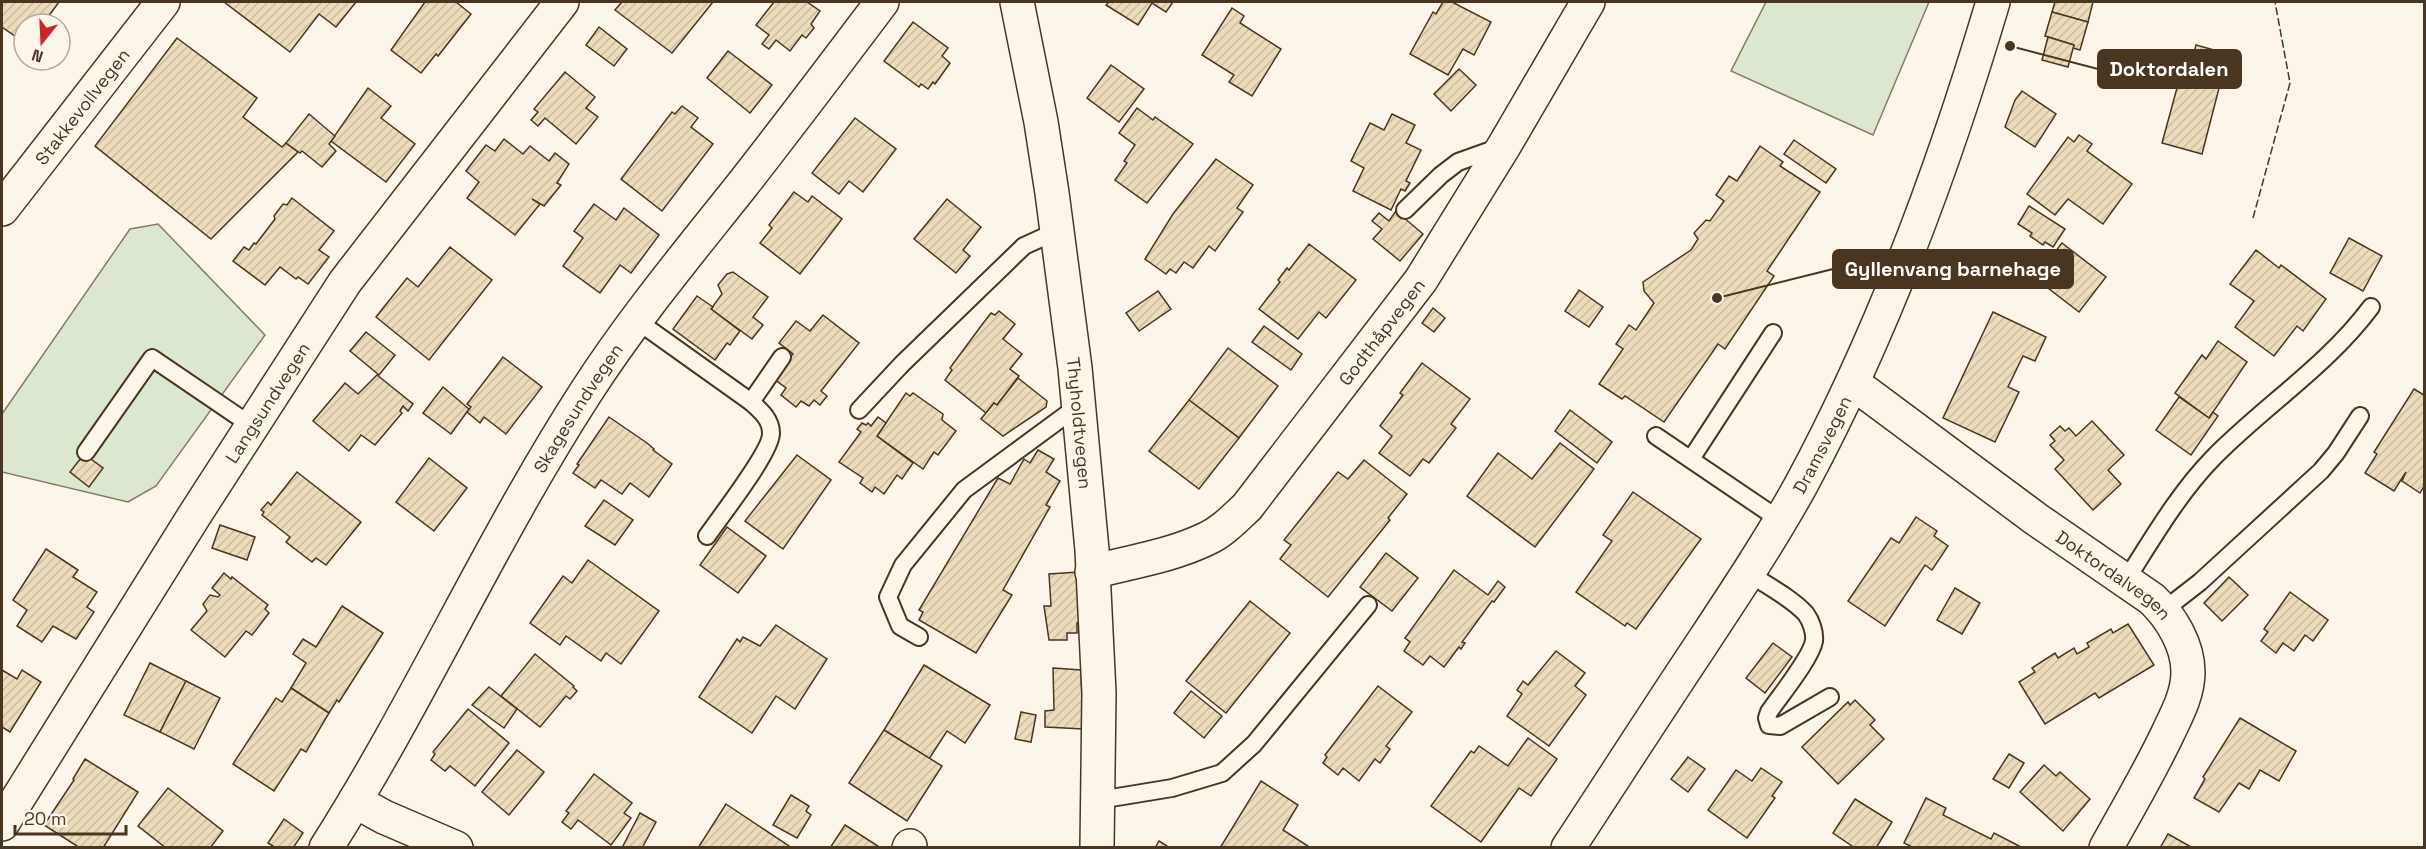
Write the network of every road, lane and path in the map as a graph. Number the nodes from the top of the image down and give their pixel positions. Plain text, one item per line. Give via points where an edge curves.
1 (163, 2) edge
2 (562, 2) edge
3 (882, 2) edge
4 (1017, 2) edge
5 (1588, 2) edge
6 (1993, 2) edge
7 (1504, 146) junction
8 (2, 209) edge
9 (1405, 210) dead end
10 (1057, 231) junction
11 (2371, 307) dead end
12 (636, 320) junction
13 (1773, 333) dead end
14 (782, 357) dead end
15 (1853, 383) junction
16 (751, 402) junction
17 (1078, 406) junction
18 (859, 410) dead end
19 (2360, 416) dead end
20 (252, 426) junction
21 (1656, 436) dead end
22 (86, 452) dead end
23 (1691, 459) junction
24 (1780, 520) junction
25 (707, 536) dead end
26 (1092, 572) junction
27 (1748, 573) junction
28 (2126, 580) junction
29 (1368, 605) dead end
30 (2164, 610) junction
31 (919, 637) dead end
32 (1830, 697) dead end
33 (1099, 800) junction
34 (355, 801) junction
35 (2, 824) edge
36 (326, 848) edge
37 (456, 848) edge
38 (1097, 848) edge
39 (1568, 848) edge
40 (2106, 848) edge

1 - 8 street, Stakkevollvegen
2 - 20 street, Langsundvegen via 345,282
3 - 12 street, Skagesundvegen
4 - 10 street, Thyholdtvegen
5 - 7 street, Godthåpvegen
6 - 15 street, Dramsvegen via 1964,99
7 - 9 lane via 1458,162
7 - 26 street, Godthåpvegen via 1421,280 1247,507 1207,539
10 - 17 street, Thyholdtvegen
10 - 18 lane via 1024,246
11 - 28 lane via 2325,358 2214,457 2179,498
12 - 16 lane
12 - 34 street, Skagesundvegen via 541,463
13 - 23 lane
14 - 16 lane
15 - 24 street, Dramsvegen
15 - 28 street, Doktordalvegen via 2026,512
16 - 25 lane via 769,423 770,443
17 - 26 street, Thyholdtvegen
17 - 31 lane via 964,490 903,565 888,597 900,626
19 - 30 lane via 2321,471
20 - 22 lane via 152,358
20 - 35 street, Langsundvegen
21 - 23 lane
23 - 24 lane
24 - 27 street, Dramsvegen
26 - 33 street, Thyholdtvegen via 1099,693
27 - 32 lane via 1806,614 1813,628 1814,641 1809,653 1769,712 1769,725 1780,726
27 - 39 street, Dramsvegen
28 - 30 street, Doktordalvegen
29 - 33 lane via 1254,744 1222,773 1172,788
30 - 40 street, Doktordalvegen via 2184,649 2186,689 2149,774
33 - 38 street, Thyholdtvegen
34 - 36 street, Skagesundvegen
34 - 37 street

